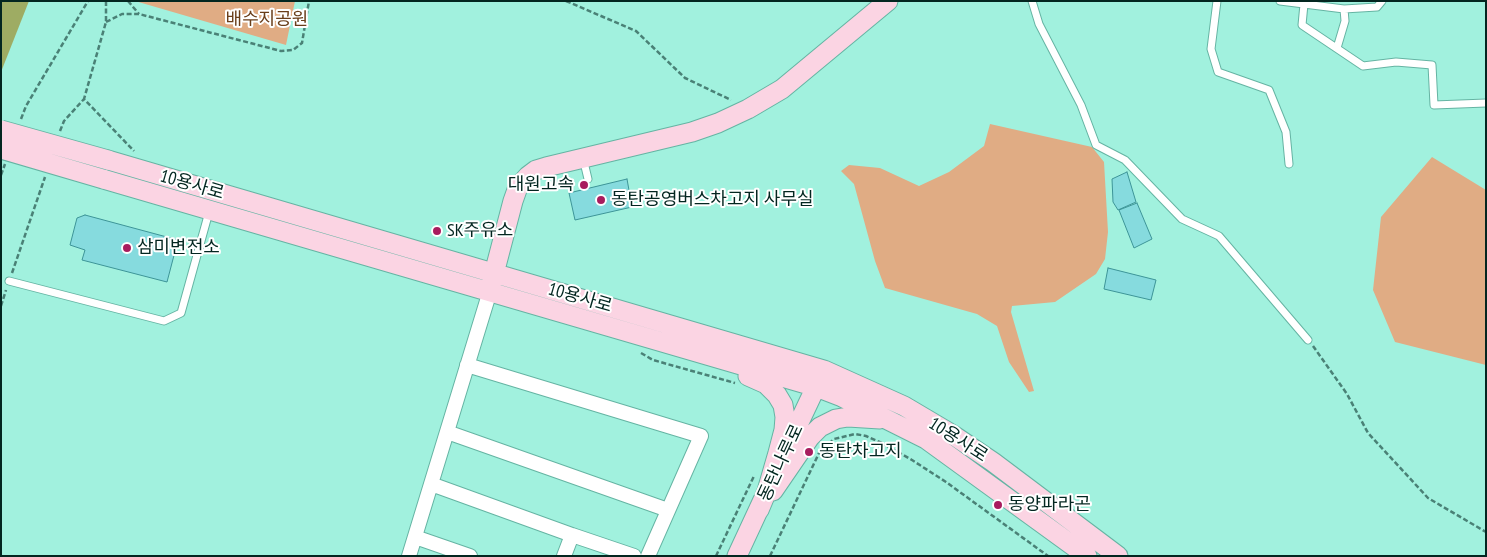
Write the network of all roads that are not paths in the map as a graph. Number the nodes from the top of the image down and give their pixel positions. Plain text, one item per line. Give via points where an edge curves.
1 (888, 1) edge
2 (1032, 1) edge
3 (1217, 1) edge
4 (1280, 1) edge
5 (1382, 1) edge
6 (1304, 4) junction
7 (1344, 9) junction
8 (1337, 48) junction
9 (1486, 103) edge
10 (1, 130) edge
11 (4, 153) edge
12 (583, 158) junction
13 (1289, 164) dead end
14 (588, 179) dead end
15 (210, 209) junction
16 (9, 281) road end
17 (492, 282) junction
18 (1308, 340) road end
19 (640, 344) junction
20 (467, 365) junction
21 (820, 379) junction
22 (899, 424) junction
23 (447, 432) junction
24 (431, 484) junction
25 (668, 510) junction
26 (759, 510) junction
27 (572, 535) junction
28 (415, 537) junction
29 (409, 556) edge
30 (470, 556) edge
31 (564, 556) edge
32 (634, 556) edge
33 (648, 556) edge
34 (737, 556) edge
35 (1087, 556) edge
36 (1118, 556) edge

1 - 12 street via 782,89 748,109 692,132
2 - 18 lane via 1039,24 1081,105 1096,145 1125,160 1182,219 1219,236
3 - 13 lane via 1211,49 1218,72 1269,90 1286,132
4 - 6 lane
5 - 7 lane via 1377,7
6 - 7 lane
6 - 8 lane via 1302,25
7 - 8 lane via 1345,21
8 - 9 lane via 1363,66 1396,62 1432,64 1434,105
10 - 17 street, 10용사로, bridge via 108,160
11 - 15 street, 10용사로, bridge
12 - 14 lane
12 - 17 street via 536,170 522,181 512,201
15 - 16 lane via 181,313 164,321
15 - 17 street, 10용사로
17 - 19 street, 10용사로
17 - 20 street
17 - 21 street, 10용사로
19 - 21 street, 10용사로
19 - 26 street via 747,375 766,384 777,395 783,405 784,430
20 - 23 street
20 - 25 street via 701,436
21 - 22 street, 10용사로 via 856,403
21 - 26 street, 동탄나루로
21 - 36 street, 10용사로 via 904,406 953,435
22 - 26 street via 848,417 820,427
22 - 35 street, 10용사로 via 926,439
23 - 24 street
23 - 25 street
24 - 27 street
24 - 28 street
25 - 33 street
26 - 34 street, 동탄나루로
27 - 31 street
27 - 32 street
28 - 29 street
28 - 30 street

